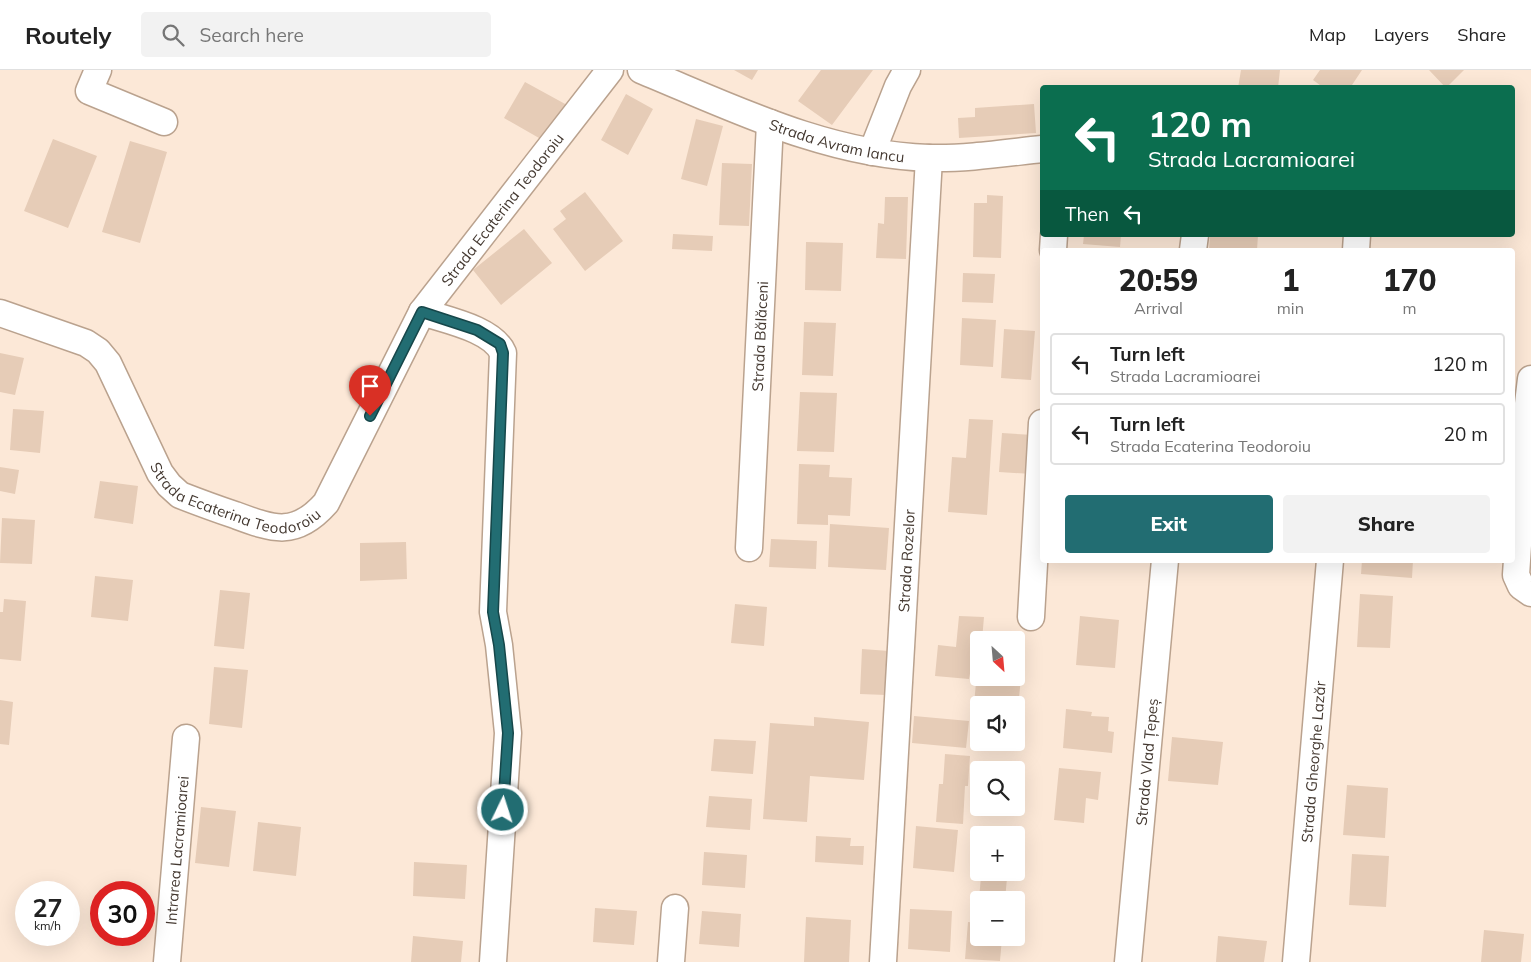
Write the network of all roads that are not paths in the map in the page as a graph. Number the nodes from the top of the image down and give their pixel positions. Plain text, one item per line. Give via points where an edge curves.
1 (98, 70) edge
2 (610, 70) edge
3 (641, 70) edge
4 (907, 70) edge
5 (164, 122) dead end
6 (770, 123) junction
7 (1040, 149) edge
8 (872, 152) junction
9 (929, 158) junction
10 (422, 312) junction
11 (0, 313) edge
12 (1531, 379) edge
13 (1040, 455) edge
14 (749, 548) dead end
15 (1165, 563) edge
16 (1330, 563) edge
17 (1531, 593) edge
18 (1030, 617) dead end
19 (186, 738) dead end
20 (675, 908) dead end
21 (167, 962) edge
22 (493, 962) edge
23 (671, 962) edge
24 (883, 962) edge
25 (1128, 962) edge
26 (1296, 962) edge

1 - 5 street via 89,91
2 - 10 street, Strada Ecaterina Teodoroiu
3 - 6 street, Strada Avram Iancu
4 - 8 street
6 - 8 street, Strada Avram Iancu via 830,143
6 - 14 street, Strada Bălăceni
7 - 9 street, Strada Avram Iancu
8 - 9 street, Strada Avram Iancu
9 - 24 street, Strada Rozelor
10 - 11 street, Strada Ecaterina Teodoroiu via 326,503 304,522 270,528 180,495 168,485 108,363 98,351 86,343
10 - 22 street via 477,330 500,344 503,353 493,612 508,733
12 - 17 street via 1516,575 1521,586
13 - 18 street
15 - 25 street, Strada Vlad Țepeș
16 - 26 street, Strada Gheorghe Lazăr
19 - 21 street, Intrarea Lacramioarei
20 - 23 street

